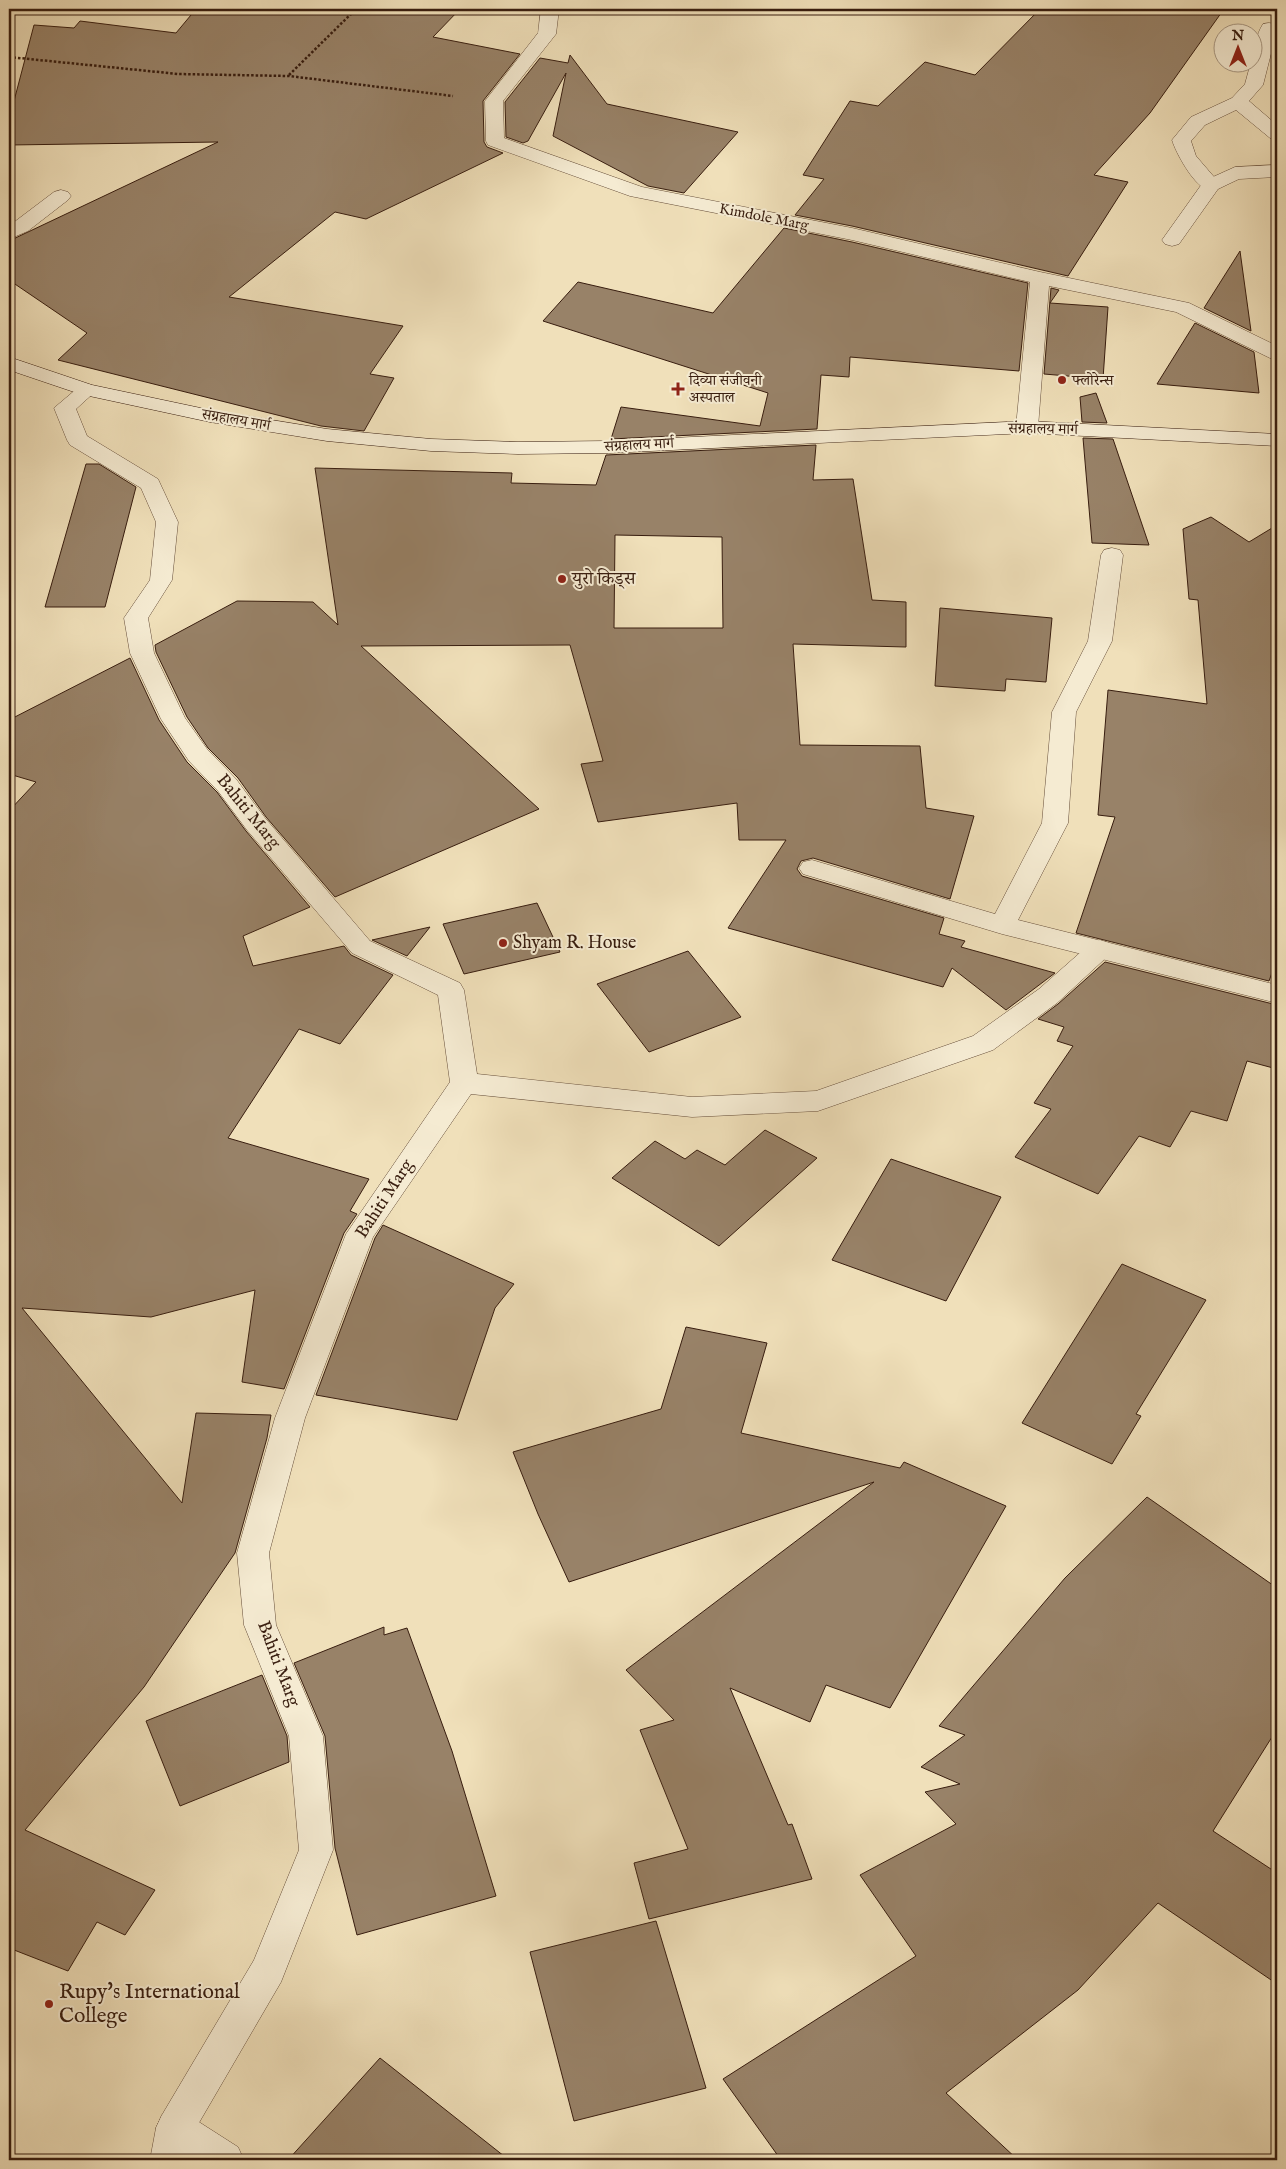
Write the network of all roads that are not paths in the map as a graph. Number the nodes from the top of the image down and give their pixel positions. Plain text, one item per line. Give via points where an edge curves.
1 (550, 9) edge
2 (1269, 28) dead end
3 (1238, 102) junction
4 (1277, 134) edge
5 (1277, 171) edge
6 (1211, 185) junction
7 (60, 196) dead end
8 (9, 233) edge
9 (1172, 240) dead end
10 (1040, 278) junction
11 (1277, 354) edge
12 (9, 363) edge
13 (87, 390) junction
14 (1027, 426) junction
15 (1277, 440) edge
16 (1112, 556) dead end
17 (812, 868) dead end
18 (1002, 925) junction
19 (1100, 949) junction
20 (1277, 994) edge
21 (464, 1083) junction
22 (172, 2144) edge
23 (225, 2160) edge

1 - 10 street, Kimdole Marg via 547,34 494,101 495,141 637,192 852,234
2 - 3 street via 1254,85
3 - 4 street
3 - 6 street via 1198,121 1181,140 1187,157
5 - 6 street via 1235,173
6 - 9 street
7 - 8 street
10 - 11 street via 1182,307
10 - 14 street
12 - 13 street, संग्रहालय मार्ग
13 - 14 street, संग्रहालय मार्ग via 210,416 327,435 441,446 609,447
13 - 21 street, Bahiti Marg via 64,408 78,440 150,484 167,522 160,580 136,618 142,653 173,719 198,755 227,785 256,824 362,947 452,990
14 - 15 street, संग्रहालय मार्ग
16 - 18 street via 1100,641 1064,712 1055,824
17 - 18 street
18 - 19 street
19 - 20 street
19 - 21 street via 1048,996 982,1043 818,1101 692,1107
21 - 22 street, Bahiti Marg via 360,1234 290,1418 253,1553 260,1625 306,1736 316,1850 268,1970
22 - 23 street

